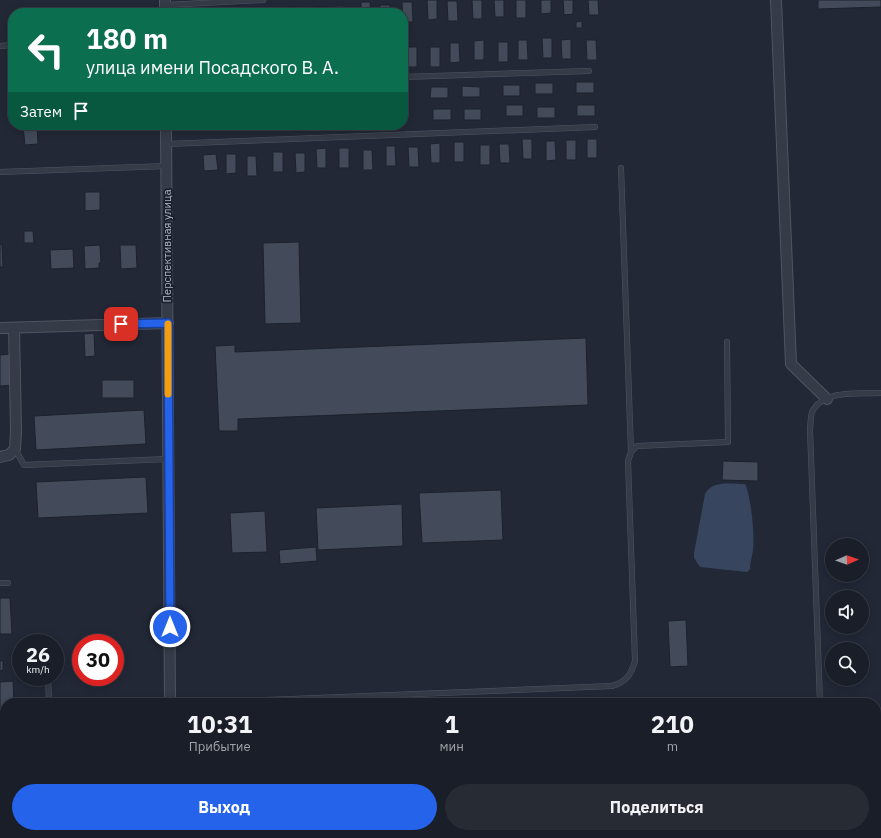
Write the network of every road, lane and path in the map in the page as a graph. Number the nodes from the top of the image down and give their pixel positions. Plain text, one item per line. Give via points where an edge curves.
1 (263, 0) edge
2 (776, 0) edge
3 (165, 6) edge
4 (589, 71) dead end
5 (408, 77) edge
6 (595, 127) dead end
7 (166, 130) edge
8 (166, 144) junction
9 (167, 166) junction
10 (621, 168) dead end
11 (0, 172) edge
12 (168, 323) junction
13 (0, 328) edge
14 (14, 328) junction
15 (726, 342) dead end
16 (881, 394) edge
17 (827, 399) junction
18 (15, 449) junction
19 (631, 452) junction
20 (0, 457) edge
21 (168, 459) junction
22 (0, 583) edge
23 (8, 583) dead end
24 (48, 686) edge
25 (49, 698) edge
26 (170, 698) edge
27 (318, 698) edge
28 (820, 698) edge

1 - 3 lane
2 - 17 street via 790,364
4 - 5 lane
6 - 8 lane
7 - 8 street, Перспективная улица
8 - 9 street, Перспективная улица
9 - 11 lane
9 - 12 street, Перспективная улица
10 - 19 lane
12 - 14 street
12 - 21 street, Перспективная улица
13 - 14 street
14 - 18 street
15 - 19 lane via 728,442 637,446
16 - 17 lane via 839,395
17 - 28 lane via 821,401 812,411 810,429
18 - 20 street via 9,455
18 - 21 lane via 24,466
19 - 27 lane via 628,461 635,661 625,680 612,686
21 - 26 street, Перспективная улица
22 - 23 lane
24 - 25 lane

